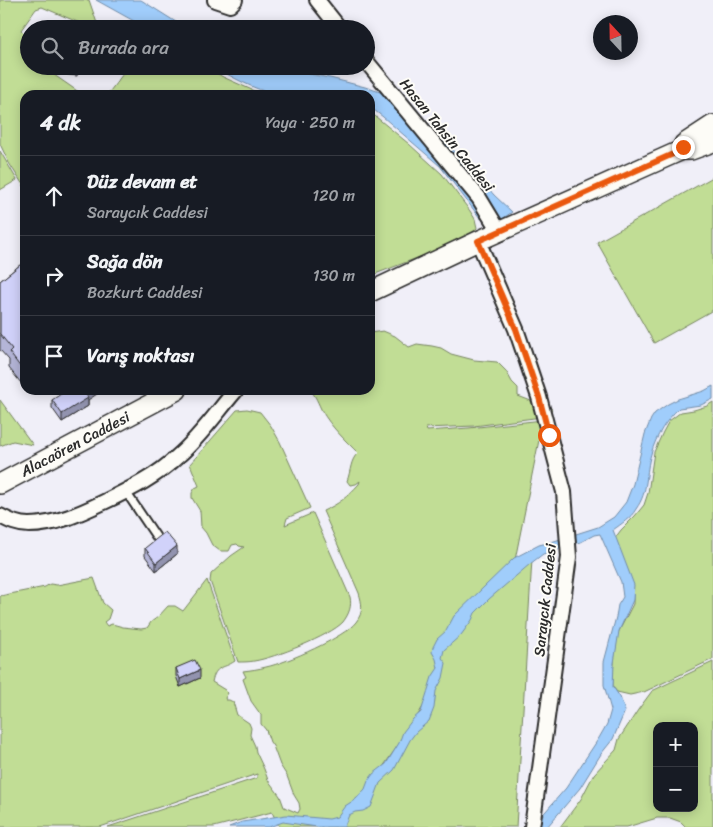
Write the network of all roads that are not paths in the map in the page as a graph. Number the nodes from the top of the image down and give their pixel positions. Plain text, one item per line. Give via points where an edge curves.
1 (215, 0) edge
2 (236, 0) edge
3 (317, 0) edge
4 (333, 20) edge
5 (375, 72) edge
6 (713, 125) edge
7 (713, 142) edge
8 (682, 150) junction
9 (499, 231) junction
10 (478, 241) junction
11 (375, 290) edge
12 (168, 395) edge
13 (232, 395) edge
14 (0, 484) edge
15 (126, 492) junction
16 (0, 516) edge
17 (157, 538) edge
18 (532, 827) edge

1 - 2 street via 230,5
3 - 4 street
5 - 9 street, Hasan Tahsin Caddesi via 479,198
6 - 8 street via 684,144
7 - 8 street
8 - 9 street
9 - 10 street
10 - 11 street
10 - 18 street, Saraycık Caddesi via 516,329 539,397 564,492 569,557
12 - 14 street, Alacaören Caddesi
13 - 15 street via 180,454 162,470
15 - 16 street via 80,513 44,524 15,523
15 - 17 lane

